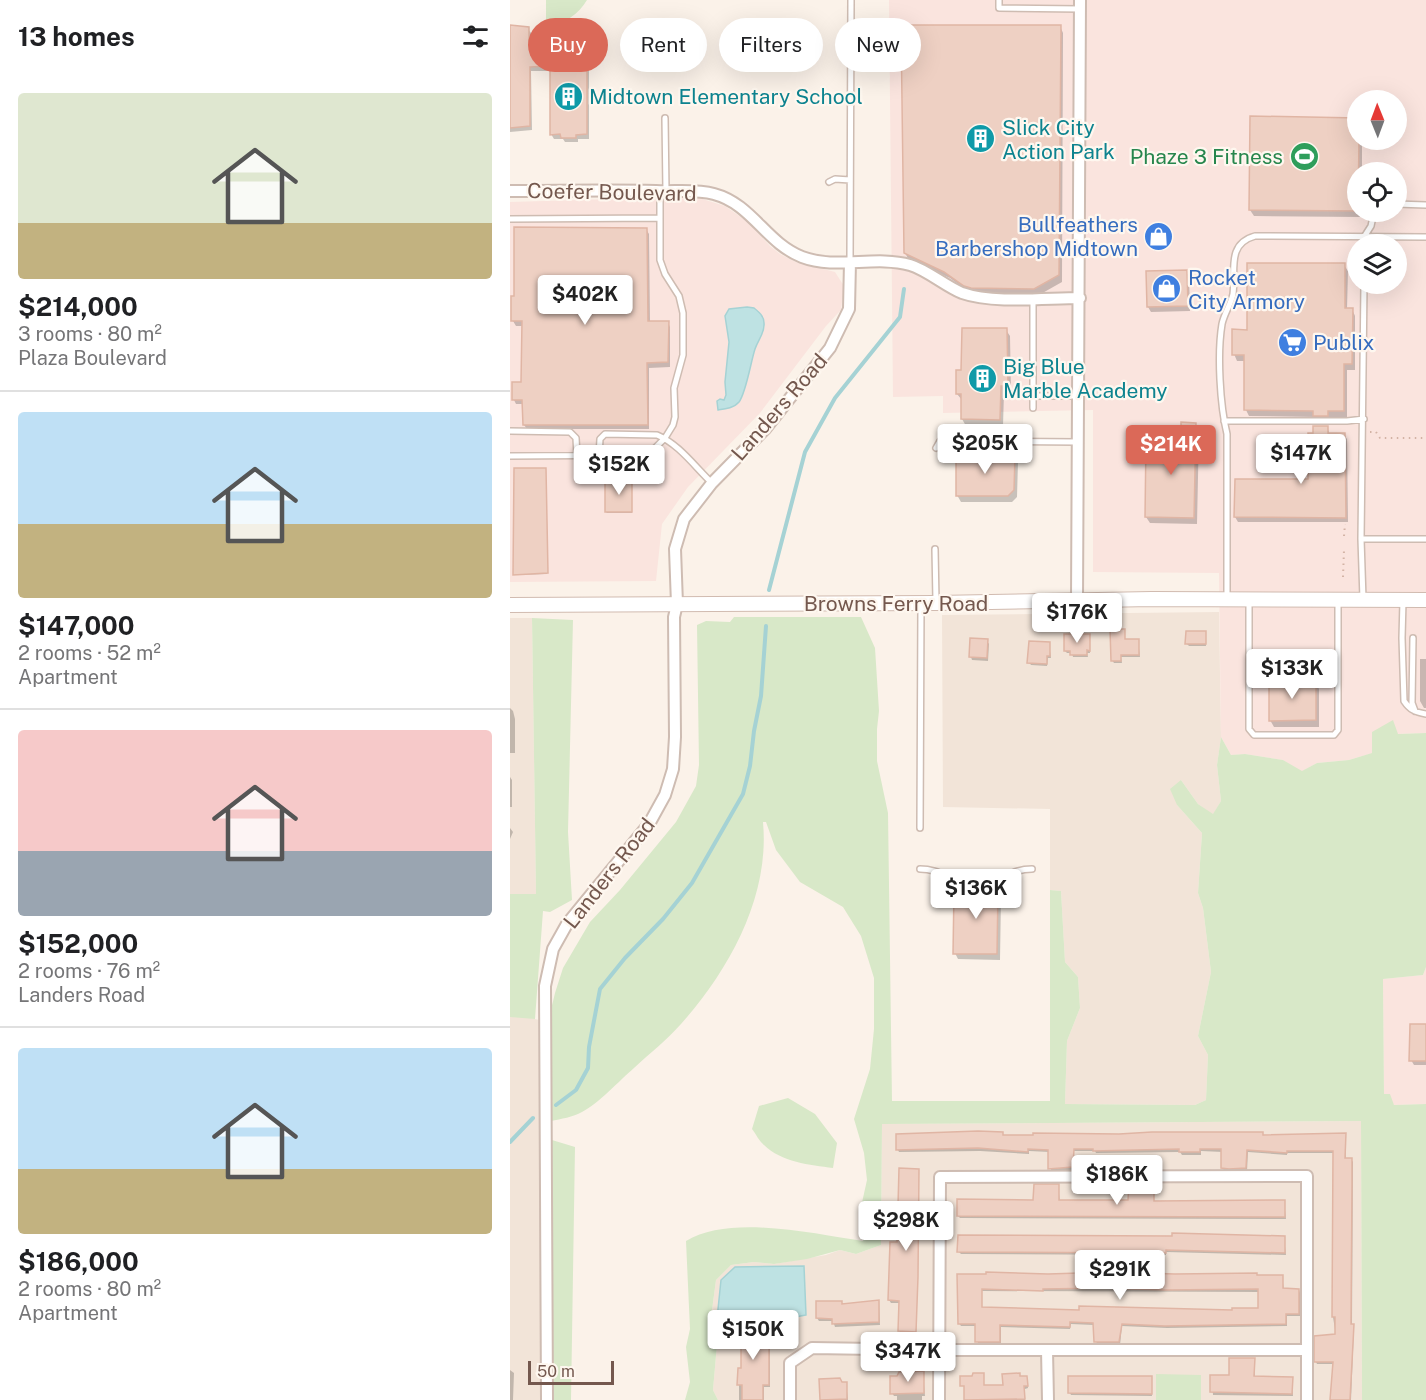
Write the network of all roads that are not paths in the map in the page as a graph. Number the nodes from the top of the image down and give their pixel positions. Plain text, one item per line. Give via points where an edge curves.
1 (851, 0) edge
2 (997, 0) edge
3 (1024, 0) edge
4 (1080, 4) edge
5 (1025, 9) junction
6 (665, 118) dead end
7 (850, 180) junction
8 (829, 182) dead end
9 (510, 191) edge
10 (666, 191) junction
11 (1407, 204) edge
12 (1426, 205) edge
13 (660, 218) junction
14 (510, 219) edge
15 (1347, 237) edge
16 (1407, 237) edge
17 (1426, 237) edge
18 (850, 262) junction
19 (1364, 294) edge
20 (1033, 298) junction
21 (1080, 298) junction
22 (1033, 396) junction
23 (1079, 396) junction
24 (1033, 408) dead end
25 (1364, 419) junction
26 (1224, 421) junction
27 (510, 431) edge
28 (665, 438) junction
29 (1078, 442) junction
30 (936, 448) dead end
31 (510, 456) edge
32 (577, 456) junction
33 (599, 456) junction
34 (712, 483) junction
35 (1361, 539) junction
36 (1426, 539) edge
37 (936, 549) dead end
38 (1249, 598) junction
39 (1227, 599) junction
40 (1338, 599) junction
41 (1363, 599) junction
42 (1403, 599) junction
43 (1426, 600) edge
44 (1077, 601) junction
45 (921, 603) junction
46 (936, 603) junction
47 (677, 604) junction
48 (510, 605) edge
49 (1413, 638) dead end
50 (1415, 712) junction
51 (1426, 714) edge
52 (920, 828) dead end
53 (920, 868) dead end
54 (1032, 869) dead end
55 (969, 883) dead end
56 (984, 883) dead end
57 (939, 1350) junction
58 (1047, 1350) junction
59 (1306, 1350) junction
60 (547, 1400) edge
61 (790, 1400) edge
62 (939, 1400) edge
63 (1048, 1400) edge
64 (1307, 1400) edge

1 - 7 lane
2 - 5 lane via 999,8
3 - 5 lane
4 - 5 lane
4 - 21 street
6 - 10 lane
7 - 8 lane
7 - 18 lane
9 - 10 street, Coefer Boulevard
10 - 13 lane via 660,199
10 - 18 street, Coefer Boulevard via 722,196 743,208 786,249 815,261
11 - 12 lane
13 - 14 lane
13 - 28 lane via 660,260 679,296 683,313 683,355 674,388 675,417
15 - 26 lane via 1255,236 1237,247 1233,296 1222,322
16 - 17 lane
18 - 20 street, Coefer Boulevard via 910,265 947,286 984,298
18 - 34 street, Landers Road via 849,309 830,348 766,428
19 - 25 lane
20 - 21 street, Coefer Boulevard
20 - 22 lane
21 - 23 street
22 - 23 lane
22 - 24 lane
23 - 29 street
25 - 26 lane
25 - 35 lane
26 - 39 lane
27 - 32 lane via 570,432 576,438
28 - 33 lane via 648,455
28 - 33 lane via 605,434 600,439
28 - 34 lane
29 - 30 lane via 945,441
29 - 44 street
31 - 32 lane
32 - 33 lane
34 - 47 street, Landers Road via 684,519 675,549
35 - 36 lane
35 - 41 lane
37 - 46 lane
38 - 39 main road, Browns Ferry Road
38 - 40 main road, Browns Ferry Road
38 - 40 lane via 1249,729 1254,735 1334,735 1338,730
39 - 44 main road, Browns Ferry Road
40 - 41 main road, Browns Ferry Road
41 - 42 main road, Browns Ferry Road
42 - 43 main road, Browns Ferry Road
42 - 50 lane via 1402,692 1404,701
44 - 46 main road, Browns Ferry Road
45 - 46 main road, Browns Ferry Road
45 - 47 main road, Browns Ferry Road
45 - 52 lane
47 - 48 main road, Browns Ferry Road
47 - 60 street, Landers Road via 673,769 665,795 649,824 567,924 553,949 544,986
49 - 50 lane
50 - 51 lane
53 - 55 lane via 934,869
54 - 56 lane via 1019,869 995,882
57 - 58 street
57 - 59 street via 940,1178 1271,1176 1306,1176
57 - 61 street via 812,1348 790,1363
57 - 62 street
58 - 59 street
58 - 63 street
59 - 64 street

